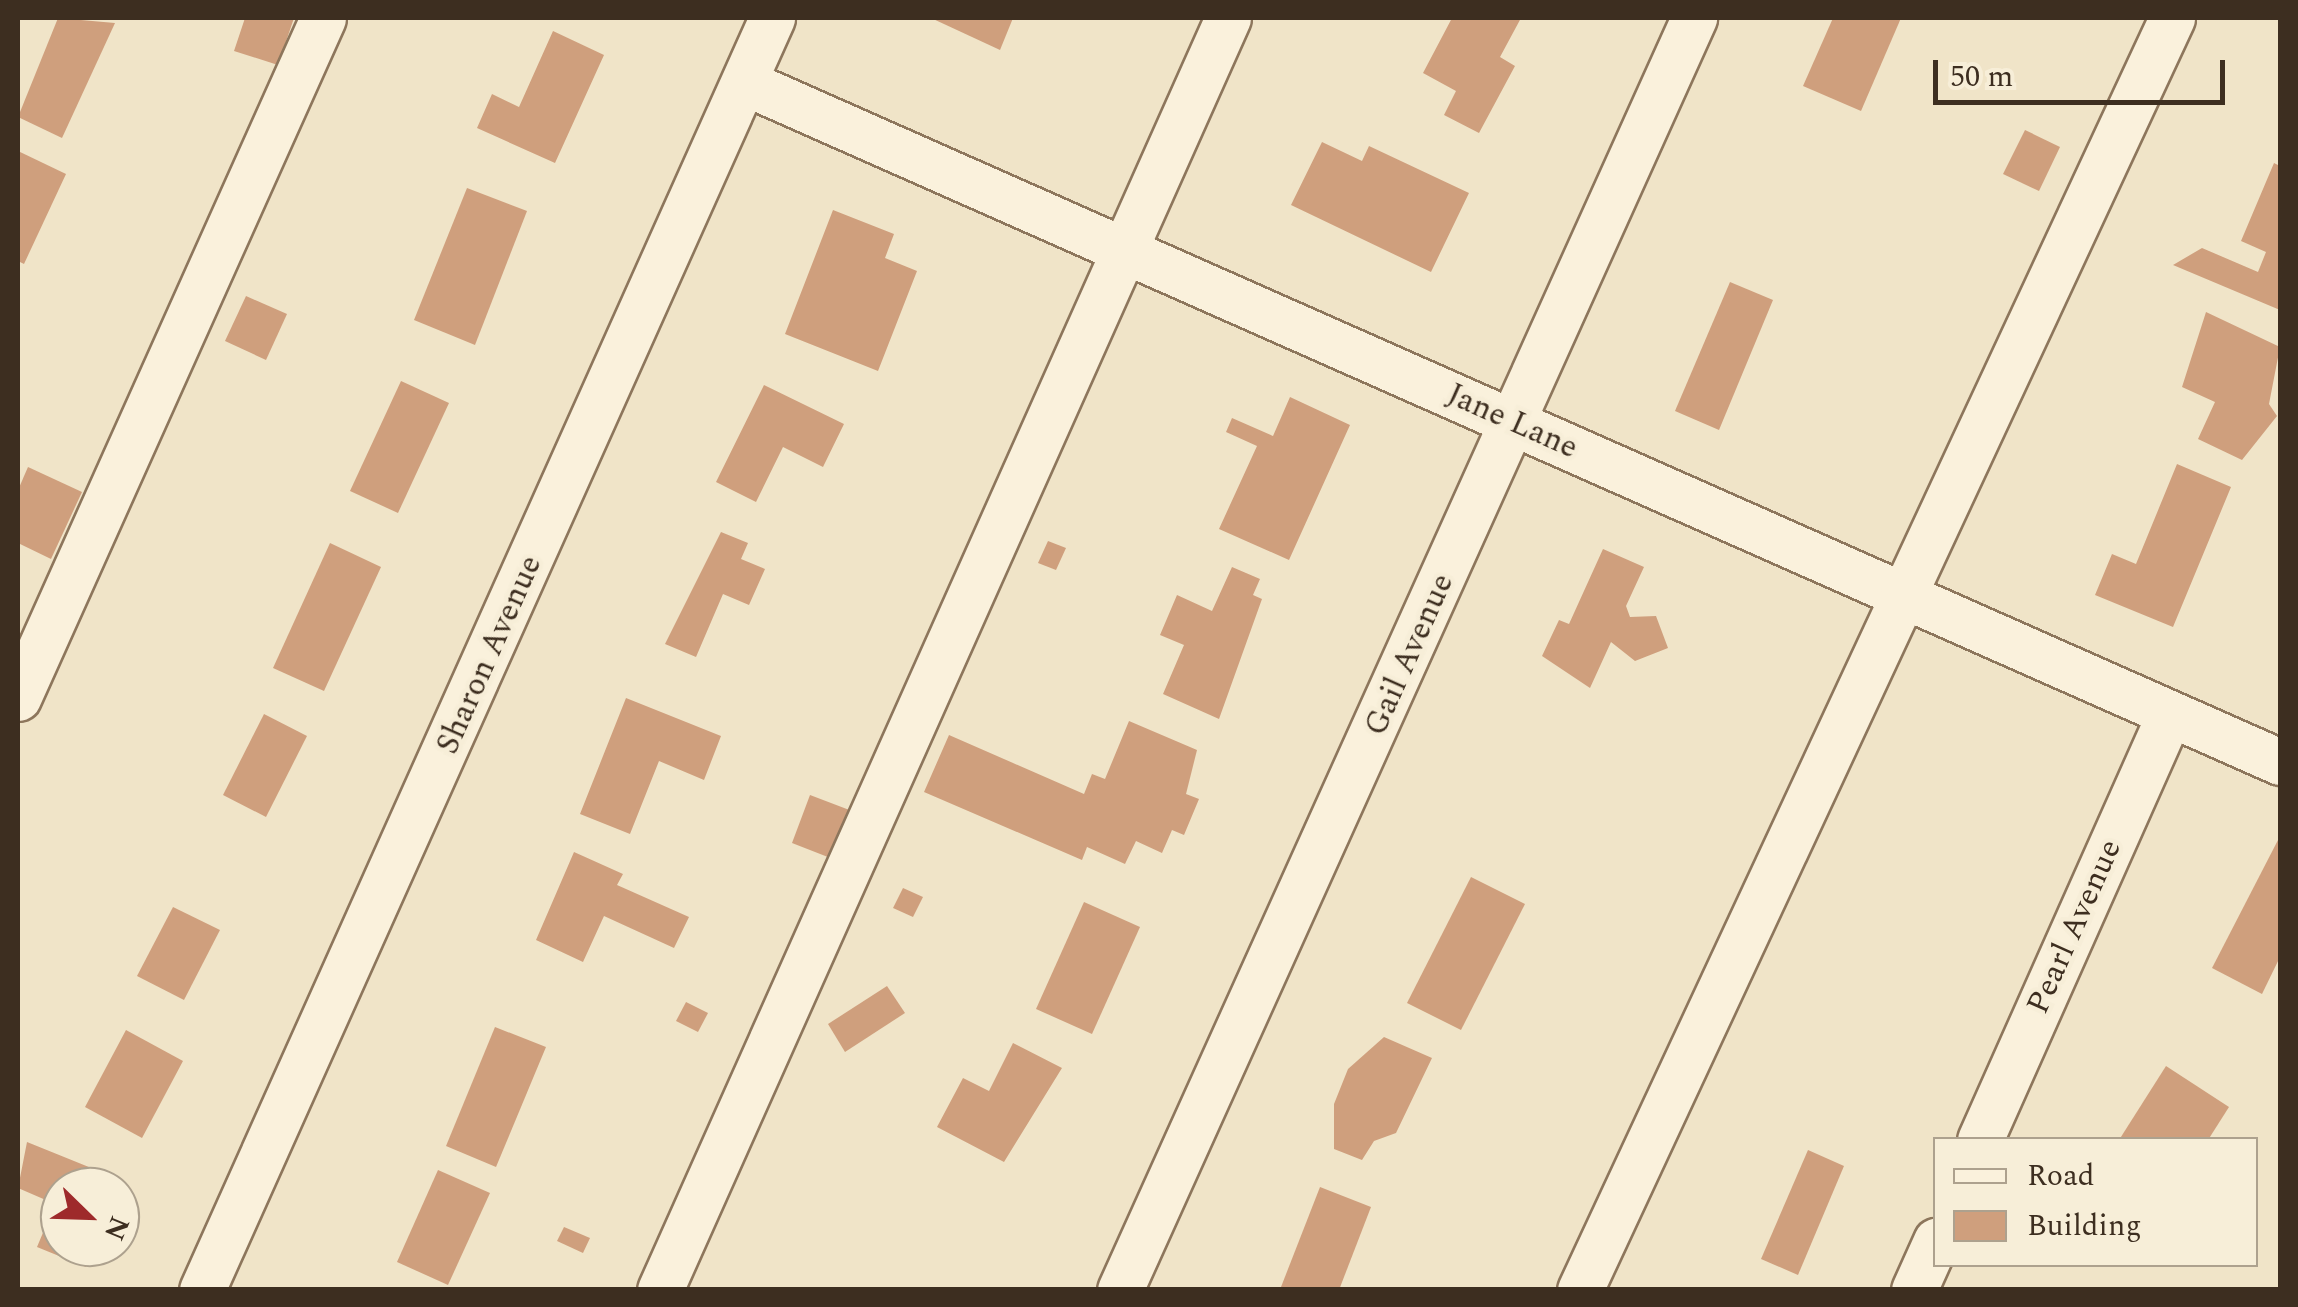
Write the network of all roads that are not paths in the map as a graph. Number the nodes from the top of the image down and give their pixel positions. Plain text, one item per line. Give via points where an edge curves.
1 (323, 18) edge
2 (772, 18) edge
3 (1228, 18) edge
4 (1694, 18) edge
5 (2172, 18) edge
6 (744, 82) junction
7 (1127, 252) junction
8 (1515, 423) junction
9 (1902, 596) junction
10 (18, 698) edge
11 (2169, 715) junction
12 (2280, 760) edge
13 (1981, 1137) edge
14 (1933, 1248) edge
15 (202, 1290) edge
16 (660, 1290) edge
17 (1120, 1290) edge
18 (1580, 1290) edge
19 (1914, 1290) edge

1 - 10 street
2 - 6 street, Sharon Avenue
3 - 7 street
4 - 8 street, Gail Avenue
5 - 9 street
6 - 7 street, Jane Lane
6 - 15 street, Sharon Avenue
7 - 8 street, Jane Lane
7 - 16 street
8 - 9 street, Jane Lane
8 - 17 street, Gail Avenue
9 - 11 street, Jane Lane
9 - 18 street
11 - 12 street, Jane Lane
11 - 13 street, Pearl Avenue
14 - 19 street

